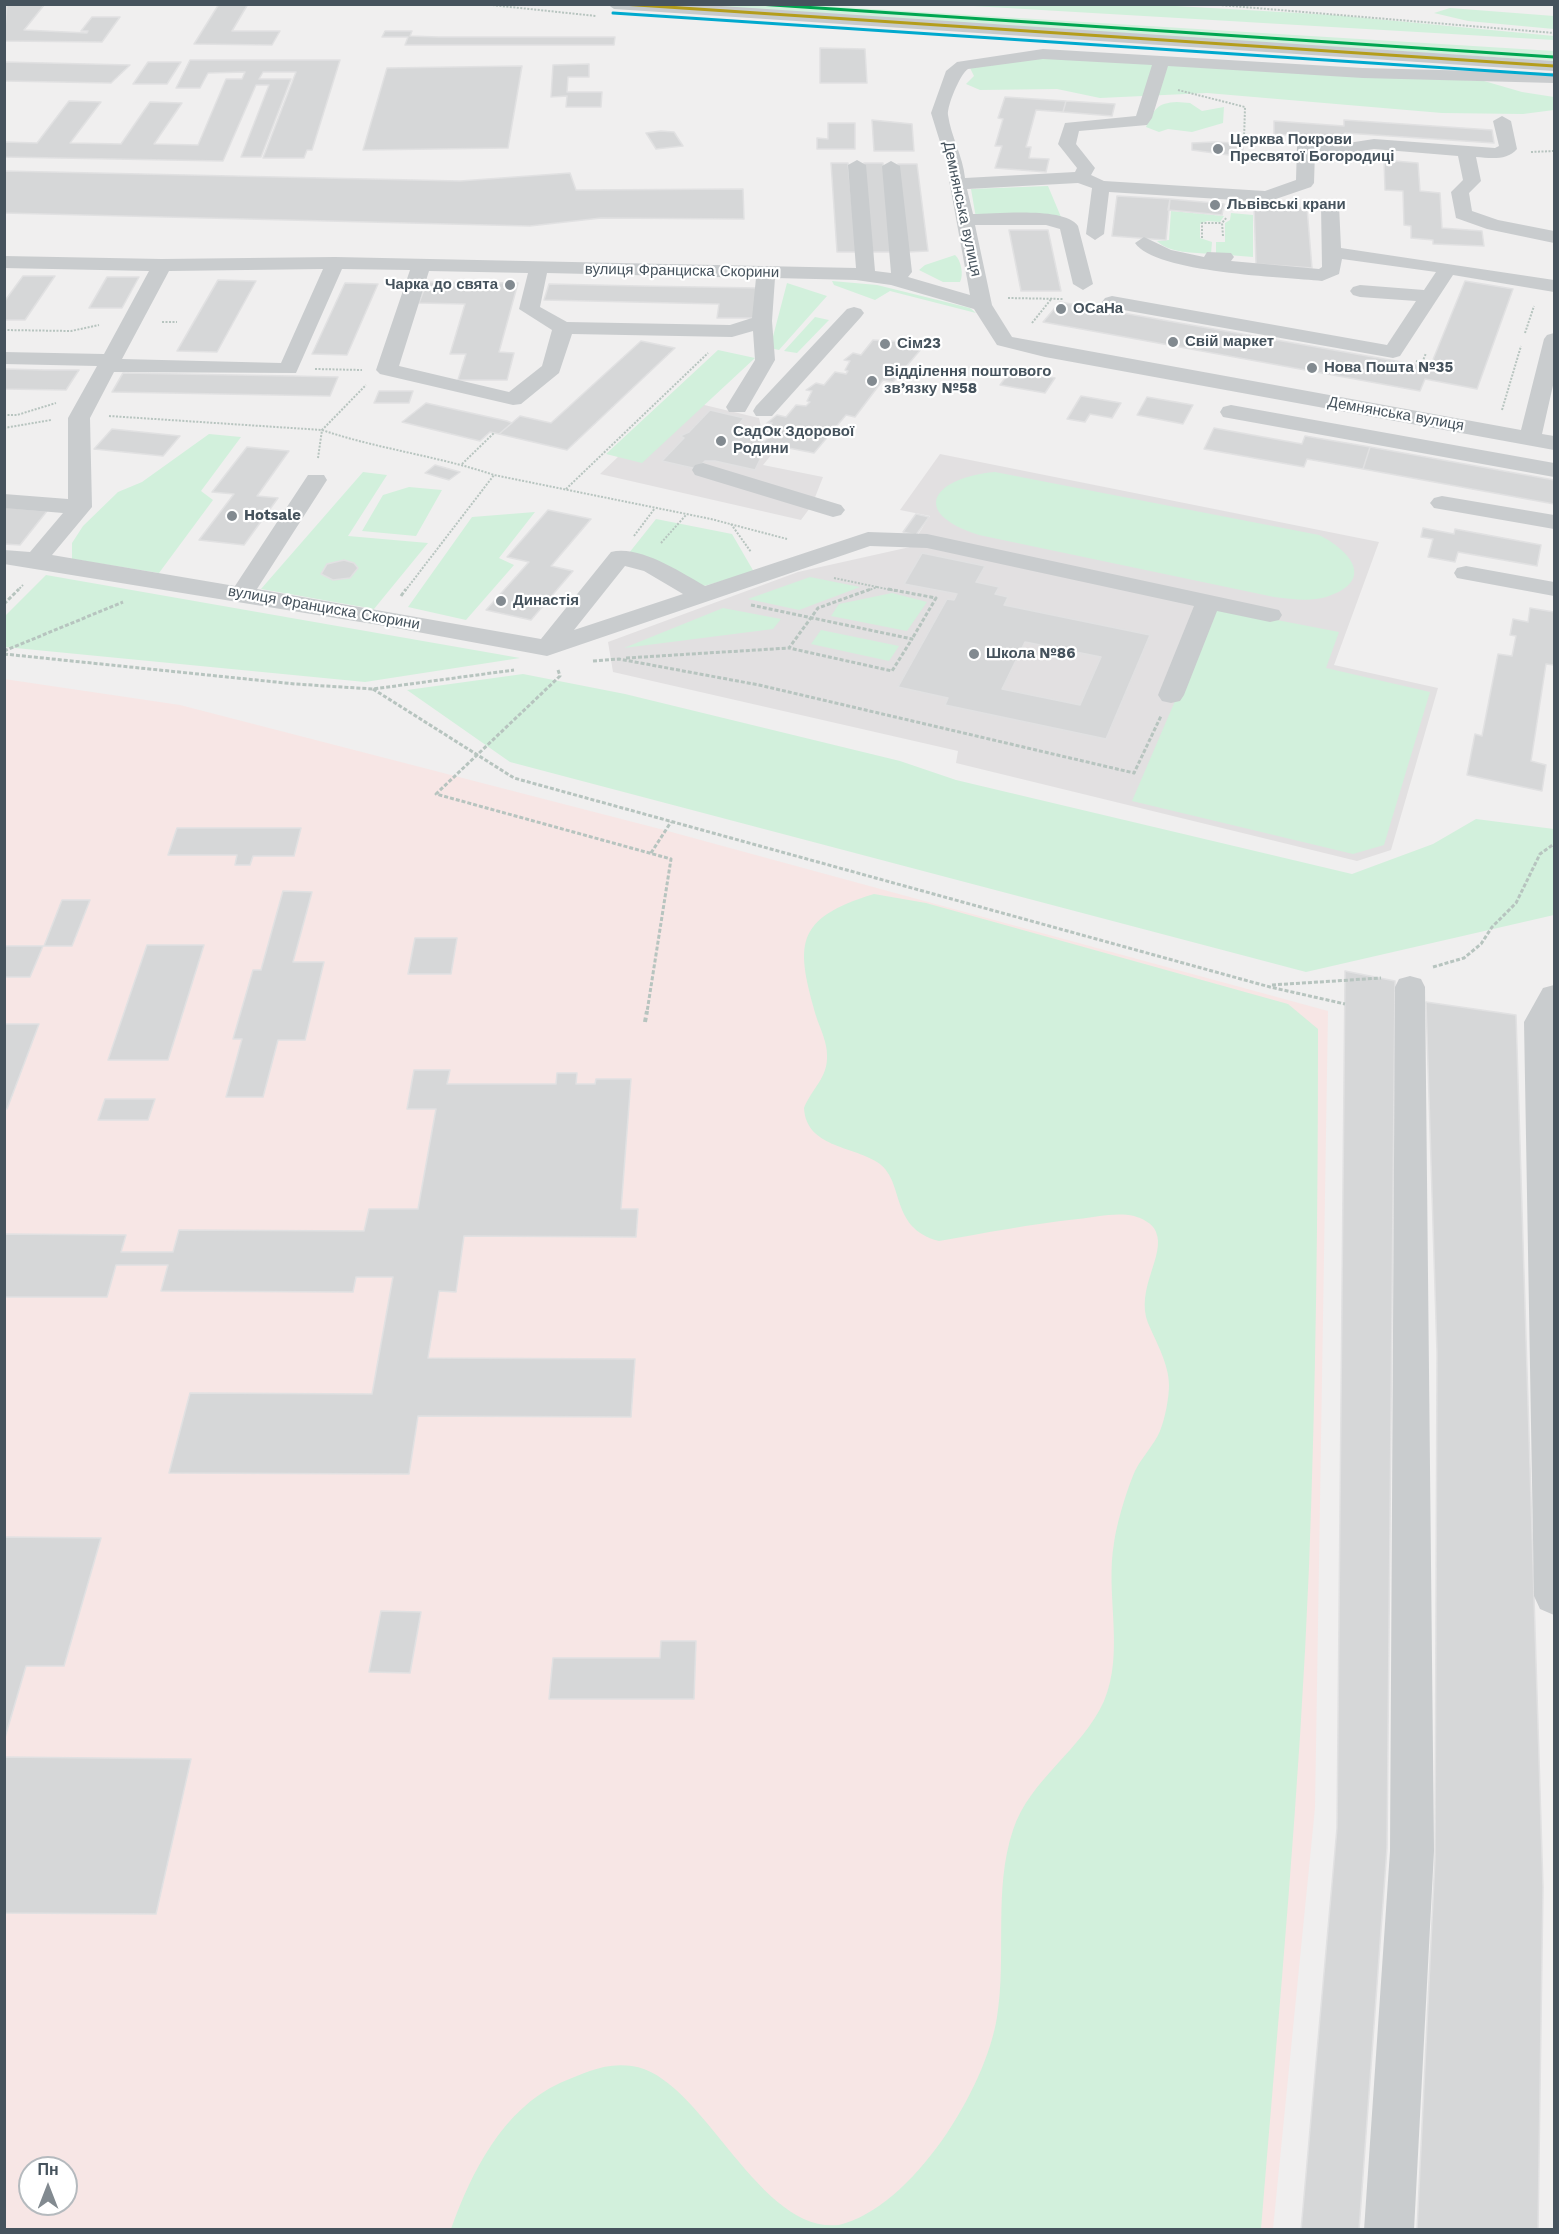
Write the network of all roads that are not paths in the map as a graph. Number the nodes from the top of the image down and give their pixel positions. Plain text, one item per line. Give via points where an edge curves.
1 (614, 4) edge
2 (695, 4) edge
3 (860, 4) edge
4 (678, 10) junction
5 (1554, 46) edge
6 (1161, 62) junction
7 (1554, 66) edge
8 (1554, 78) edge
9 (1502, 121) dead end
10 (1466, 151) junction
11 (857, 165) dead end
12 (891, 166) dead end
13 (1081, 177) junction
14 (957, 184) junction
15 (1101, 186) junction
16 (1330, 205) dead end
17 (965, 220) junction
18 (1095, 234) dead end
19 (1554, 237) edge
20 (1144, 243) dead end
21 (1332, 252) junction
22 (4, 262) edge
23 (335, 263) junction
24 (162, 265) junction
25 (538, 267) junction
26 (1448, 268) junction
27 (419, 272) junction
28 (766, 272) junction
29 (866, 275) junction
30 (465, 278) dead end
31 (896, 280) junction
32 (1083, 284) dead end
33 (1554, 286) edge
34 (1360, 291) dead end
35 (1428, 297) junction
36 (1112, 302) dead end
37 (982, 305) junction
38 (854, 314) dead end
39 (762, 321) junction
40 (563, 328) junction
41 (1554, 339) edge
42 (4, 358) edge
43 (110, 363) junction
44 (738, 407) dead end
45 (764, 411) dead end
46 (1231, 412) dead end
47 (1530, 438) junction
48 (1554, 443) edge
49 (703, 470) dead end
50 (1554, 470) edge
51 (316, 480) road end
52 (4, 501) edge
53 (1442, 503) dead end
54 (80, 507) junction
55 (833, 510) dead end
56 (894, 520) dead end
57 (1554, 522) edge
58 (878, 539) junction
59 (4, 557) edge
60 (36, 560) junction
61 (1466, 573) dead end
62 (1554, 589) edge
63 (242, 594) junction
64 (701, 594) junction
65 (1208, 603) junction
66 (1270, 615) dead end
67 (551, 656) junction
68 (1171, 695) road end
69 (1406, 978) road end
70 (1554, 996) edge
71 (1548, 1074) edge
72 (1554, 1596) edge
73 (1389, 2229) edge

1 - 4 main road
2 - 4 main road
3 - 5 main road
4 - 7 main road
6 - 8 street, Демнянська вулиця
6 - 13 street via 1140,121 1071,127 1067,144 1086,168
6 - 14 street, Демнянська вулиця via 1042,54 963,65 954,71 939,113 954,158
9 - 10 street via 1508,149 1497,153
10 - 15 street via 1374,144 1348,148 1306,145 1305,183 1267,197
10 - 19 street via 1472,181 1460,192 1463,214 1494,225
11 - 29 street
12 - 31 street via 902,272
13 - 14 street
13 - 15 street
14 - 17 street, Демнянська вулиця
15 - 18 street
16 - 21 street
17 - 32 street via 1048,219 1069,226
17 - 37 street, Демнянська вулиця
20 - 21 street via 1165,255 1216,255 1322,275 1332,270
21 - 26 street
22 - 24 street, вулиця Франциска Скорини
23 - 24 street, вулиця Франциска Скорини
23 - 27 street, вулиця Франциска Скорини
23 - 43 street via 289,369
24 - 43 street
25 - 27 street, вулиця Франциска Скорини
25 - 28 street, вулиця Франциска Скорини
25 - 40 street via 529,309
26 - 33 street
26 - 35 street
27 - 30 street
27 - 40 street via 387,370 513,399 552,369
28 - 29 street, вулиця Франциска Скорини
28 - 39 street
29 - 31 street, вулиця Франциска Скорини
31 - 37 street, вулиця Франциска Скорини
34 - 35 street
35 - 36 street via 1393,352
37 - 47 street, Демнянська вулиця via 1004,341 1045,351
38 - 45 street
39 - 40 street via 732,331
39 - 44 street via 765,360
41 - 47 street
42 - 43 street
43 - 54 street via 79,418
46 - 50 street
47 - 48 street, Демнянська вулиця
49 - 55 street
51 - 63 street
52 - 54 street
53 - 57 street
54 - 60 street
56 - 58 street
58 - 64 street, вулиця Франциска Скорини
58 - 65 street, вулиця Франциска Скорини via 927,541
59 - 60 street, вулиця Франциска Скорини
60 - 63 street, вулиця Франциска Скорини
61 - 62 street
63 - 67 street, вулиця Франциска Скорини via 385,618
64 - 67 street, вулиця Франциска Скорини
64 - 67 street via 653,566 619,557
65 - 66 street, вулиця Франциска Скорини
65 - 68 street
69 - 73 street via 1412,1851
70 - 71 street via 1540,1022
71 - 72 street

